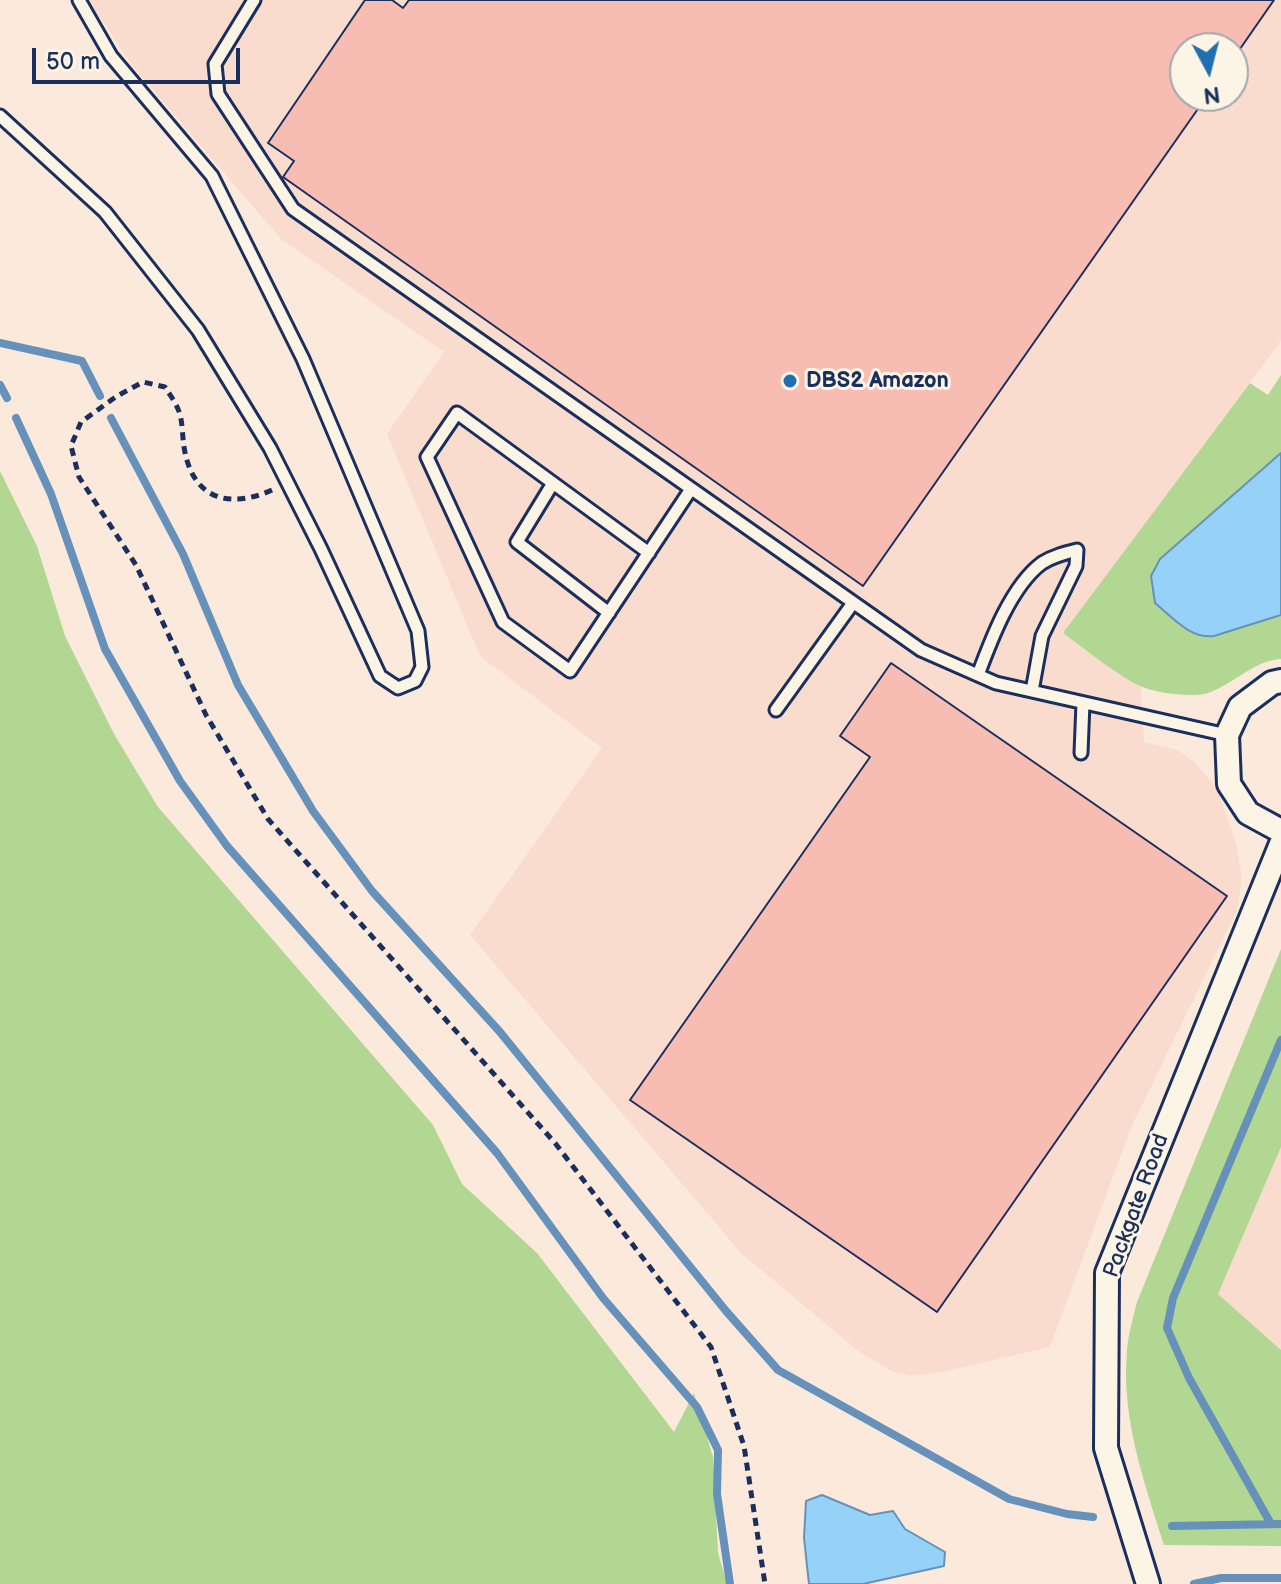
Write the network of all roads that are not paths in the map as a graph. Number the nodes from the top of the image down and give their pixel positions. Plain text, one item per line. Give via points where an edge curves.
1 (79, 0) edge
2 (254, 0) edge
3 (0, 116) edge
4 (553, 483) junction
5 (691, 489) junction
6 (649, 553) junction
7 (853, 603) junction
8 (609, 613) junction
9 (978, 675) junction
10 (1281, 681) edge
11 (1032, 691) junction
12 (1083, 703) junction
13 (776, 710) dead end
14 (1227, 735) junction
15 (1081, 753) dead end
16 (1281, 831) edge
17 (1281, 844) edge
18 (1148, 1584) edge

1 - 3 lane via 111,56 212,176 303,359 418,631 422,667 415,681 398,688 380,676 270,448 189,318 105,212
2 - 5 lane via 215,64 218,94 293,209
4 - 6 lane
4 - 8 lane via 517,542
4 - 8 lane via 457,413 427,457 503,622 570,671
5 - 6 lane
5 - 7 lane
6 - 8 lane
7 - 9 lane via 921,650
7 - 13 lane
9 - 11 lane
9 - 11 lane via 1014,597 1041,564 1077,550 1076,566 1042,636
10 - 14 street via 1240,707
11 - 12 lane
12 - 14 lane
12 - 15 lane
14 - 16 street via 1229,784 1248,813
17 - 18 street, Packgate Road via 1107,1273 1106,1448

